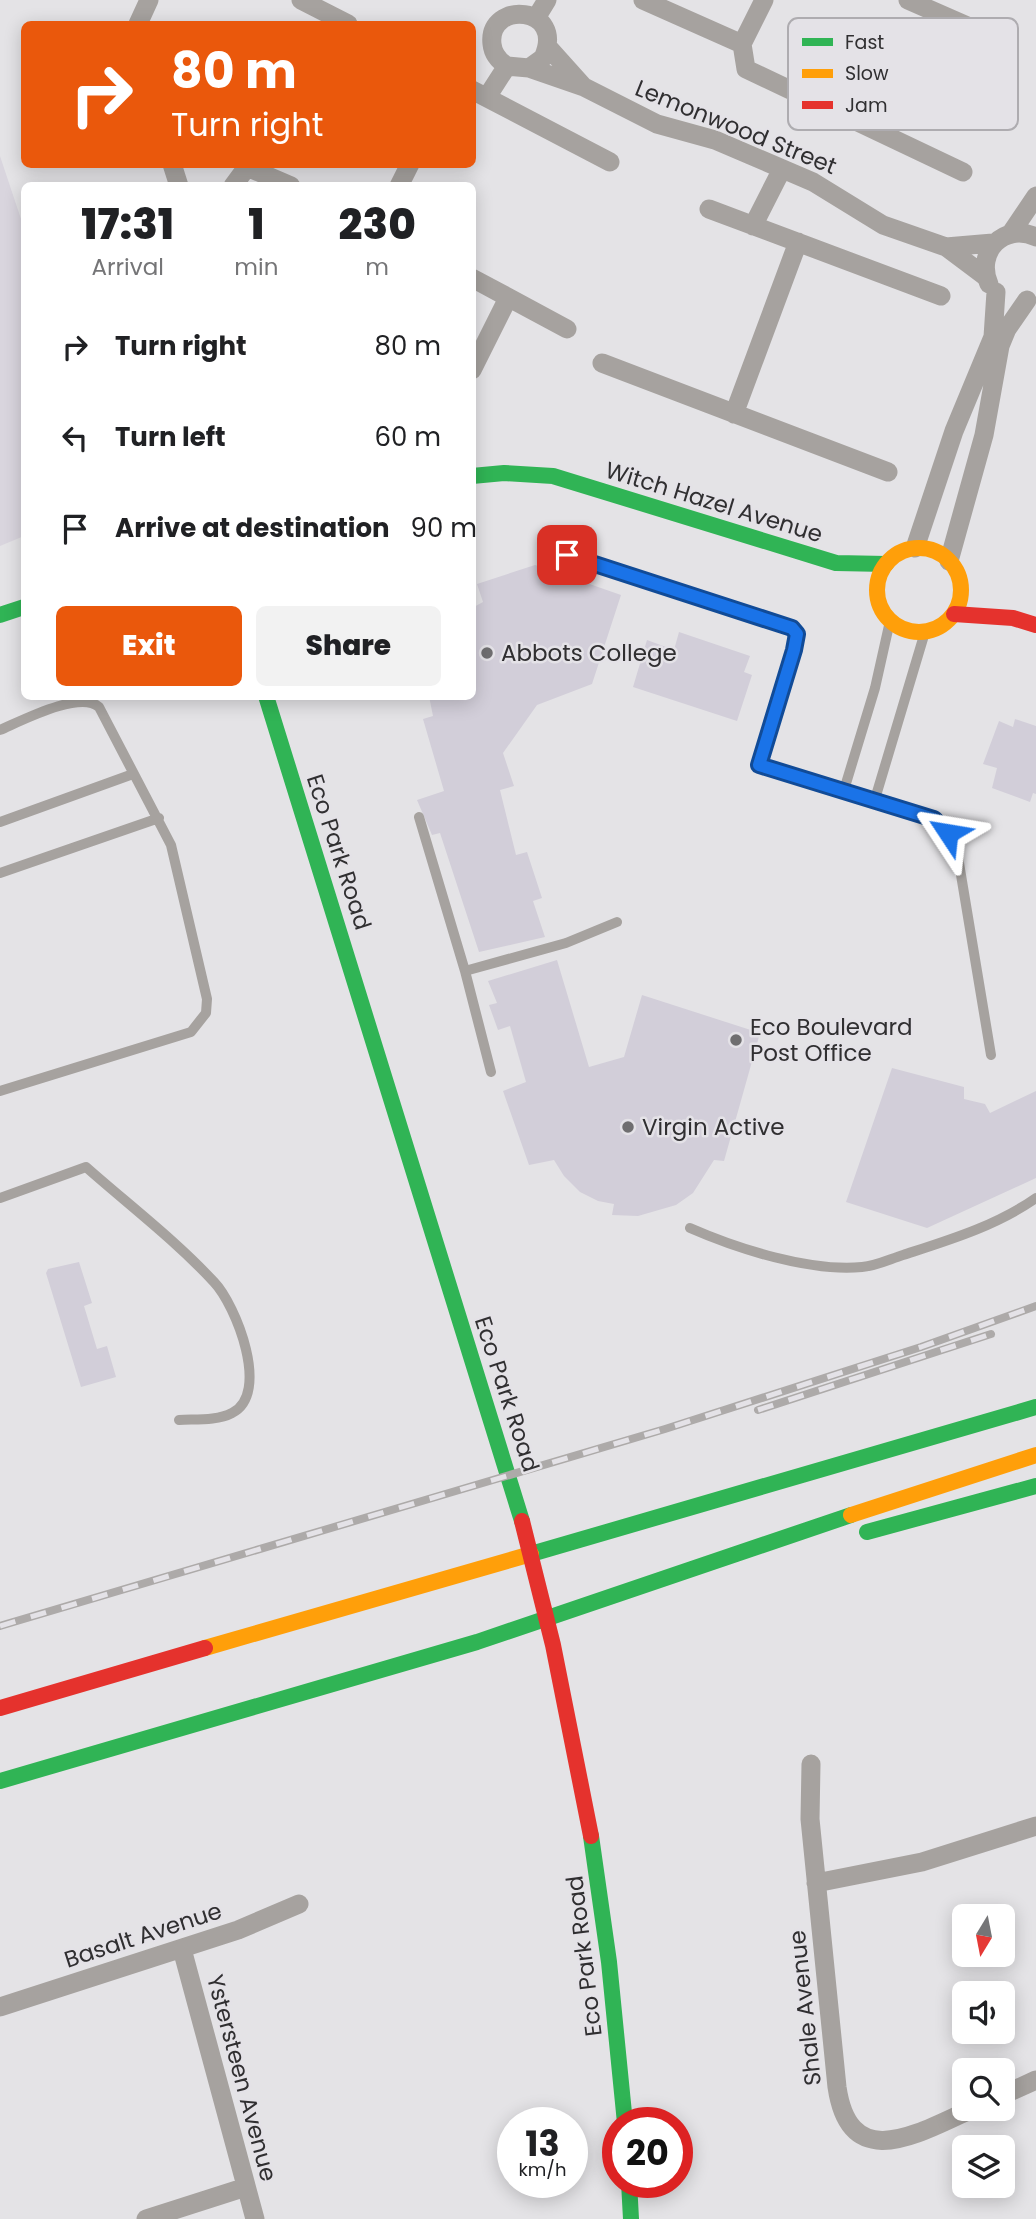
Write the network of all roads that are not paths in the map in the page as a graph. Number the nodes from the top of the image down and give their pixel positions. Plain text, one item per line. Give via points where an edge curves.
1 (149, 0) edge
2 (301, 0) edge
3 (547, 0) edge
4 (643, 0) edge
5 (764, 0) edge
6 (908, 0) edge
7 (536, 18) junction
8 (949, 18) edge
9 (139, 21) edge
10 (342, 21) edge
11 (742, 44) junction
12 (548, 47) junction
13 (507, 66) junction
14 (529, 68) junction
15 (584, 87) junction
16 (788, 90) edge
17 (480, 93) edge
18 (873, 130) edge
19 (610, 162) dead end
20 (249, 168) edge
21 (782, 169) junction
22 (963, 172) dead end
23 (282, 182) edge
24 (1036, 196) edge
25 (709, 209) dead end
26 (753, 226) junction
27 (1011, 233) junction
28 (1036, 237) edge
29 (797, 242) junction
30 (993, 243) junction
31 (946, 247) junction
32 (476, 280) edge
33 (991, 284) junction
34 (941, 296) dead end
35 (509, 298) junction
36 (1032, 298) edge
37 (567, 329) dead end
38 (476, 362) edge
39 (602, 363) dead end
40 (734, 414) junction
41 (888, 472) dead end
42 (476, 476) edge
43 (578, 486) junction
44 (479, 493) dead end
45 (544, 547) dead end
46 (915, 548) junction
47 (949, 561) junction
48 (836, 563) junction
49 (886, 564) junction
50 (972, 593) junction
51 (877, 596) junction
52 (21, 608) edge
53 (954, 614) junction
54 (0, 615) edge
55 (1013, 618) junction
56 (890, 621) junction
57 (1036, 625) edge
58 (925, 632) junction
59 (267, 700) edge
60 (0, 730) edge
61 (133, 774) junction
62 (844, 790) junction
63 (874, 799) junction
64 (419, 817) dead end
65 (159, 818) junction
66 (0, 822) edge
67 (0, 873) edge
68 (617, 922) dead end
69 (465, 971) junction
70 (991, 1055) dead end
71 (491, 1072) dead end
72 (0, 1091) edge
73 (0, 1198) edge
74 (1036, 1198) edge
75 (690, 1228) dead end
76 (1036, 1407) edge
77 (179, 1420) dead end
78 (1036, 1455) edge
79 (751, 1473) dead end
80 (1036, 1486) edge
81 (852, 1536) dead end
82 (801, 1550) dead end
83 (703, 1567) junction
84 (451, 1576) junction
85 (0, 1708) edge
86 (811, 1764) dead end
87 (0, 1781) edge
88 (1036, 1826) edge
89 (816, 1883) junction
90 (299, 1904) dead end
91 (182, 1949) junction
92 (0, 2007) edge
93 (1036, 2080) edge
94 (1015, 2090) edge
95 (623, 2107) edge
96 (952, 2117) edge
97 (246, 2187) junction
98 (630, 2198) edge
99 (146, 2219) edge
100 (255, 2219) edge
101 (631, 2219) edge

1 - 9 street
2 - 10 street
3 - 7 street
4 - 11 street
5 - 11 street
6 - 8 street
7 - 12 street via 544,27
7 - 13 street via 511,14 494,29 492,48
11 - 16 street via 743,63 752,73
12 - 14 street via 543,58
12 - 15 street, Lemonwood Street
13 - 14 street
13 - 17 street
14 - 15 street, Lemonwood Street
15 - 21 street, Lemonwood Street via 657,124 715,140
17 - 19 street
18 - 22 street
20 - 23 street
21 - 26 street
21 - 31 street, Lemonwood Street via 825,188 883,225
24 - 27 street
25 - 26 street
26 - 29 street
27 - 28 street
27 - 30 street
29 - 34 street
29 - 40 street
30 - 31 street, Lemonwood Street
30 - 33 street via 985,259
31 - 33 street, Lemonwood Street
32 - 35 street
33 - 36 street via 1010,299
33 - 46 street via 993,337 954,431
35 - 37 street
35 - 38 street
36 - 47 street via 1007,329 1000,346 984,435
39 - 40 street
40 - 41 street
42 - 43 main road, Witch Hazel Avenue via 535,474 568,479
43 - 44 main road, Witch Hazel Avenue via 513,487
43 - 48 main road, Witch Hazel Avenue
45 - 62 lane via 792,628 797,634 794,650 759,765
46 - 47 main road
46 - 49 main road
47 - 50 main road
48 - 49 main road, Witch Hazel Avenue
48 - 51 main road, Witch Hazel Avenue
49 - 51 main road
50 - 53 main road
50 - 55 main road
51 - 56 main road
52 - 54 main road
53 - 55 main road
53 - 58 main road
55 - 57 main road
56 - 58 main road via 913,632
56 - 62 lane
58 - 63 lane
59 - 95 main road, Eco Park Road via 534,1564 568,1701 603,1910
60 - 61 lane via 43,711 92,702 99,707
61 - 65 lane
61 - 66 lane
62 - 63 lane
63 - 70 lane via 934,819 948,833 965,887
64 - 69 lane
65 - 67 lane
65 - 72 lane via 171,845 203,981 206,1013 191,1032
68 - 69 lane via 590,935
69 - 71 lane
73 - 77 lane via 86,1167 208,1275 234,1311 250,1371 246,1398 234,1413
74 - 75 lane via 1008,1216 863,1268 796,1261 738,1247
76 - 84 main road
78 - 83 main road
79 - 84 main road
80 - 81 main road
82 - 83 main road via 764,1560
83 - 87 main road via 474,1643
84 - 85 main road
86 - 89 street, Shale Avenue
88 - 89 street via 922,1862
89 - 96 street, Shale Avenue via 837,2087 851,2126 875,2140 892,2142
90 - 91 street, Basalt Avenue
91 - 92 street, Basalt Avenue
91 - 97 street, Ystersteen Avenue
93 - 94 street
97 - 99 street
97 - 100 street, Ystersteen Avenue
98 - 101 main road

